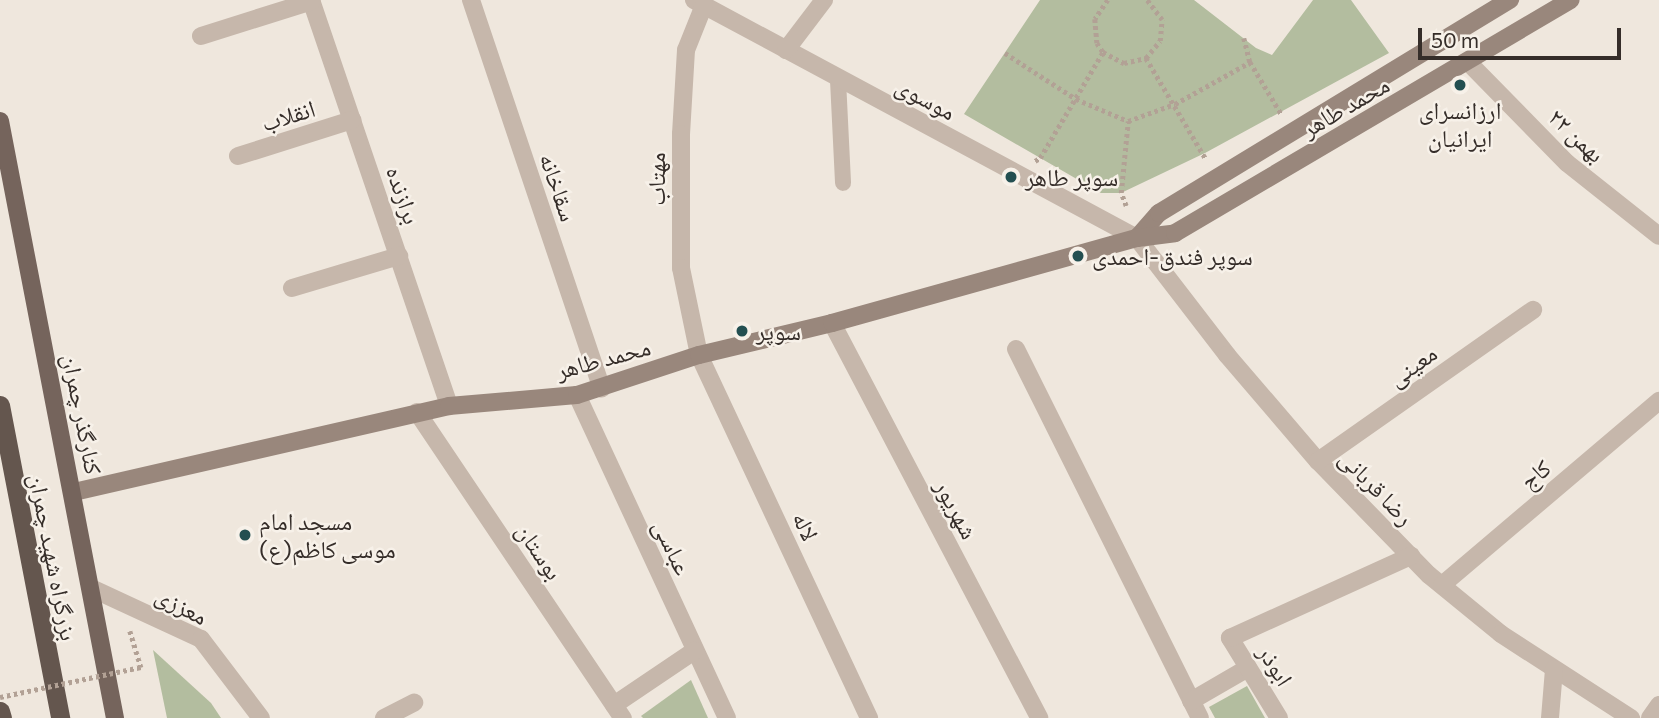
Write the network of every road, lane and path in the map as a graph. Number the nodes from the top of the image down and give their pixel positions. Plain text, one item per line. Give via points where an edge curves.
1 (471, 0) edge
2 (824, 0) edge
3 (1108, 0) edge
4 (1147, 0) edge
5 (1510, 0) edge
6 (1571, 0) edge
7 (312, 1) edge
8 (699, 3) edge
9 (201, 36) dead end
10 (1244, 38) dead end
11 (786, 50) junction
12 (1005, 52) dead end
13 (1103, 52) junction
14 (1146, 58) junction
15 (1250, 62) junction
16 (1468, 62) junction
17 (838, 80) junction
18 (1076, 99) junction
19 (1175, 104) junction
20 (1280, 112) dead end
21 (352, 120) junction
22 (0, 121) edge
23 (1128, 121) junction
24 (1205, 153) dead end
25 (238, 156) dead end
26 (1040, 158) dead end
27 (842, 183) dead end
28 (1121, 193) dead end
29 (1659, 236) edge
30 (1136, 238) junction
31 (399, 256) junction
32 (292, 288) dead end
33 (1533, 310) dead end
34 (832, 323) junction
35 (1017, 349) dead end
36 (699, 355) junction
37 (602, 389) junction
38 (577, 395) junction
39 (1659, 401) edge
40 (0, 405) edge
41 (449, 406) junction
42 (417, 412) junction
43 (1318, 460) junction
44 (74, 492) junction
45 (1411, 556) junction
46 (1442, 584) junction
47 (92, 588) junction
48 (132, 641) dead end
49 (694, 652) junction
50 (1248, 668) junction
51 (1554, 669) junction
52 (0, 697) edge
53 (1191, 701) junction
54 (414, 703) dead end
55 (1659, 705) edge
56 (0, 711) edge
57 (619, 711) edge
58 (2, 718) edge
59 (60, 718) edge
60 (115, 718) edge
61 (261, 718) edge
62 (384, 718) edge
63 (727, 718) edge
64 (869, 718) edge
65 (1039, 718) edge
66 (1200, 718) edge
67 (1279, 718) edge
68 (1550, 718) edge
69 (1631, 718) edge
70 (1650, 718) edge

1 - 37 street, سقاخانه
2 - 11 street
3 - 13 path via 1095,19 1097,43
4 - 14 path via 1157,10 1163,31 1155,51
5 - 30 main road, محمد طاهر via 1159,213
6 - 16 main road, محمد طاهر
7 - 9 street
7 - 21 street, برازنده
8 - 11 street, موسوی
8 - 36 street, مهتاب via 686,50 681,268
10 - 15 path
11 - 17 street, موسوی
12 - 18 path
13 - 14 path via 1124,63
13 - 18 path
14 - 19 path
15 - 19 path
15 - 20 path
16 - 29 street, ۲۲ بهمن via 1567,163
16 - 30 main road, محمد طاهر via 1175,233
17 - 27 lane
17 - 30 street, موسوی
18 - 23 path
18 - 26 path
19 - 23 path
19 - 24 path
21 - 25 street, انقلاب
21 - 31 street, برازنده
22 - 44 main road, کنارگذر چمران
23 - 28 path
30 - 34 main road, محمد طاهر
30 - 43 street, رضا قربانی via 1227,355
31 - 32 street
31 - 41 street, برازنده
33 - 43 street, معینی
34 - 36 main road, محمد طاهر
34 - 65 street, شهریور
35 - 53 street
36 - 37 main road, محمد طاهر
36 - 64 street, لاله
37 - 38 main road, محمد طاهر
38 - 41 main road, محمد طاهر
38 - 49 street, عباسی
39 - 46 street, کاج
40 - 59 highway, بزرگراه شهید چمران
41 - 42 main road, محمد طاهر
42 - 44 main road, محمد طاهر
42 - 57 street, بوستان
43 - 45 street, رضا قربانی
44 - 47 main road, کنارگذر چمران
45 - 46 street, رضا قربانی
45 - 50 street, ابوذر via 1230,638
46 - 51 street, رضا قربانی via 1501,634
47 - 60 main road, کنارگذر چمران
47 - 61 street, معززی via 201,639
48 - 52 path, bridge via 141,667
49 - 57 street
49 - 63 street, عباسی
50 - 53 street
50 - 67 street, ابوذر
51 - 68 street
51 - 69 street, رضا قربانی
53 - 66 street
54 - 62 street
55 - 70 street
56 - 58 highway

